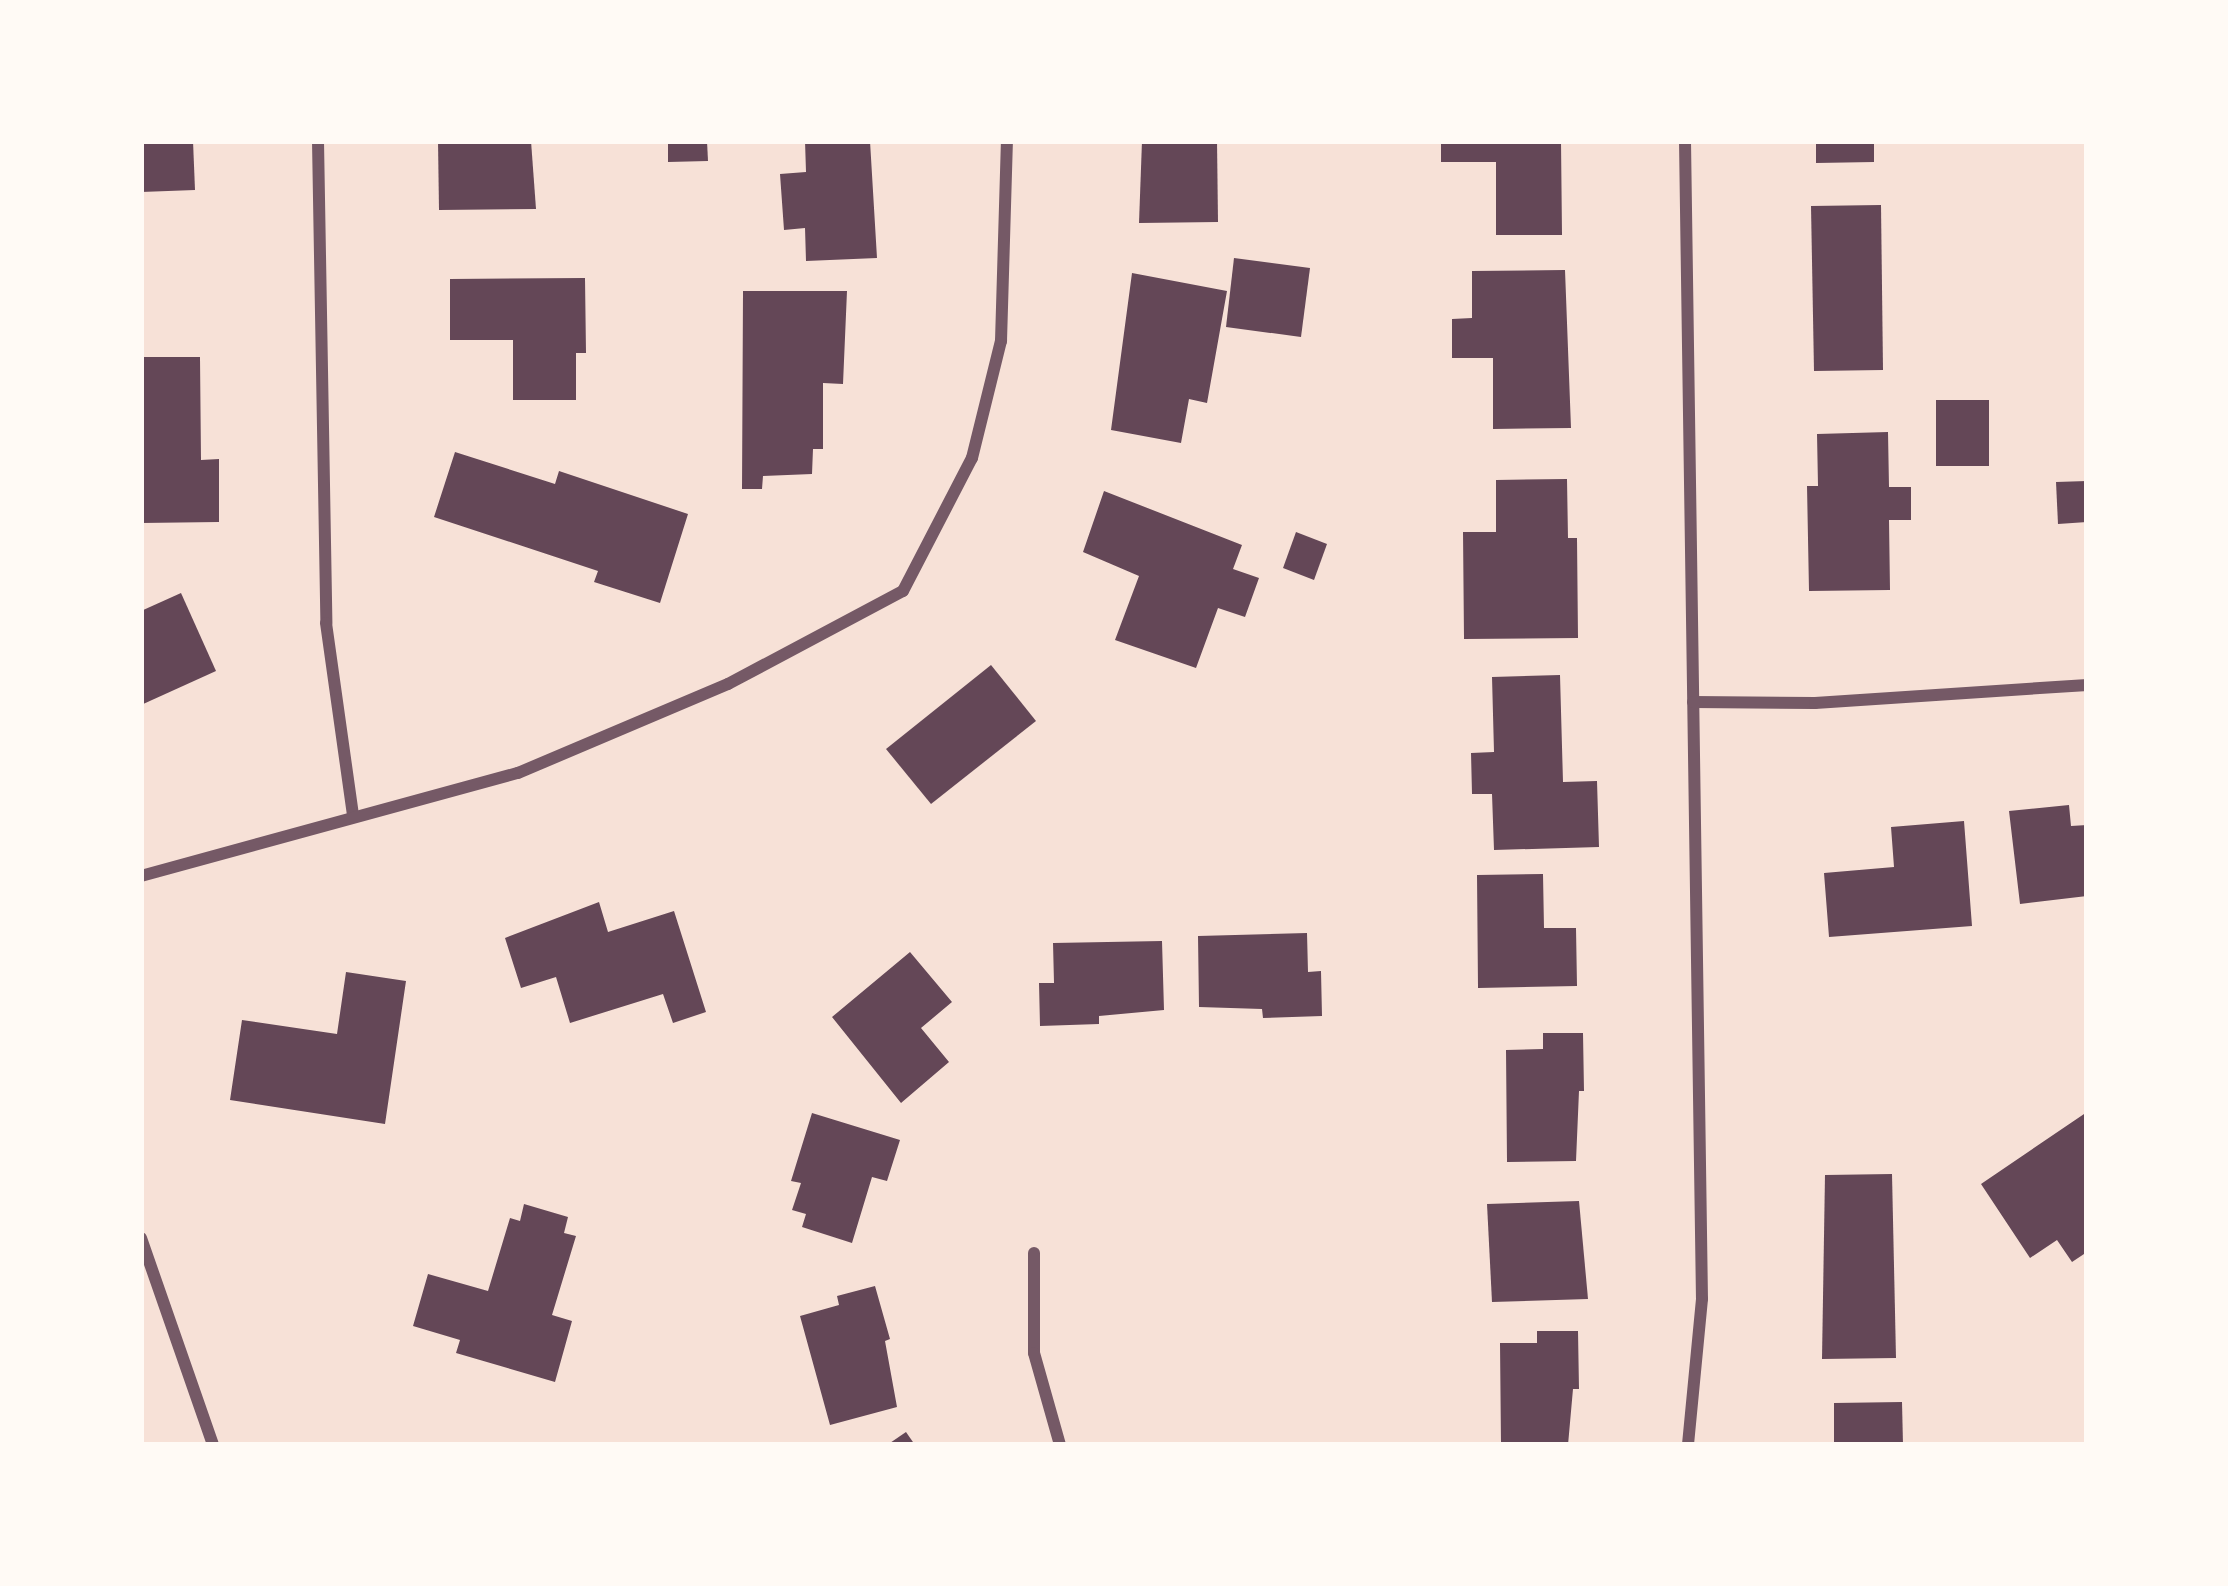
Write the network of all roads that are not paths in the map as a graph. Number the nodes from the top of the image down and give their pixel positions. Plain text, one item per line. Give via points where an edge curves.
1 (319, 141) edge
2 (1007, 141) edge
3 (1685, 141) edge
4 (2087, 686) edge
5 (1693, 702) junction
6 (352, 816) junction
7 (141, 876) edge
8 (141, 1238) edge
9 (1034, 1253) dead end
10 (213, 1445) edge
11 (1060, 1445) edge
12 (1688, 1445) edge

1 - 6 street via 326,622
2 - 6 street via 1001,341 972,458 903,591 728,684 518,773
3 - 5 street
4 - 5 street
5 - 12 street via 1702,1299
6 - 7 street
8 - 10 street
9 - 11 street via 1034,1354

